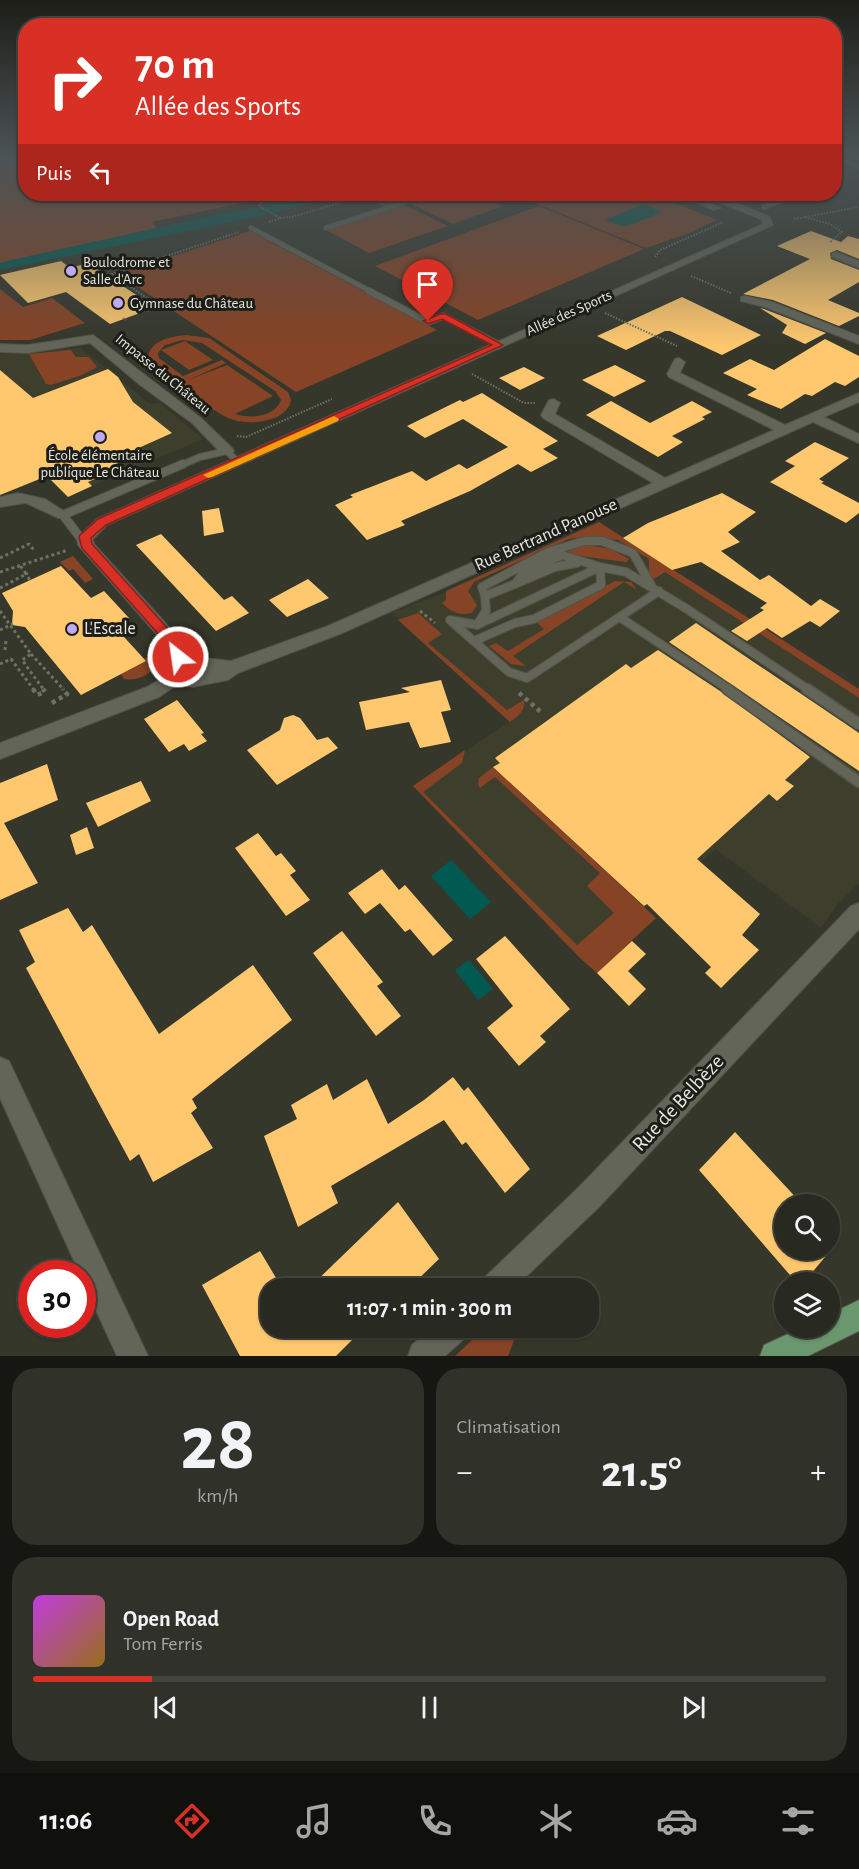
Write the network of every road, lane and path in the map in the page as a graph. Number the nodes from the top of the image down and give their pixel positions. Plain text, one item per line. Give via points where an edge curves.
1 (273, 220) edge
2 (350, 220) edge
3 (720, 220) edge
4 (742, 220) edge
5 (767, 220) edge
6 (820, 220) edge
7 (251, 228) junction
8 (326, 228) dead end
9 (743, 235) junction
10 (836, 255) joint
11 (652, 260) dead end
12 (678, 264) junction
13 (859, 265) edge
14 (112, 274) junction
15 (107, 275) dead end
16 (745, 299) joint
17 (588, 305) junction
18 (149, 311) dead end
19 (859, 340) edge
20 (499, 345) junction
21 (0, 348) edge
22 (679, 362) joint
23 (456, 365) junction
24 (859, 397) edge
25 (333, 399) dead end
26 (554, 403) joint
27 (815, 418) junction
28 (785, 430) junction
29 (217, 438) junction
30 (859, 439) edge
31 (233, 457) junction
32 (664, 483) junction
33 (0, 502) edge
34 (63, 515) junction
35 (82, 546) junction
36 (34, 550) dead end
37 (0, 558) edge
38 (19, 564) junction
39 (600, 567) junction
40 (0, 573) edge
41 (27, 573) junction
42 (30, 579) dead end
43 (515, 584) junction
44 (0, 588) edge
45 (655, 589) junction
46 (485, 596) junction
47 (0, 611) edge
48 (621, 618) junction
49 (11, 625) junction
50 (477, 625) junction
51 (0, 630) edge
52 (6, 640) dead end
53 (474, 641) junction
54 (5, 650) dead end
55 (31, 654) junction
56 (0, 664) edge
57 (189, 669) junction
58 (52, 702) dead end
59 (859, 724) edge
60 (0, 751) edge
61 (859, 782) edge
62 (859, 913) edge
63 (0, 1070) edge
64 (504, 1278) edge
65 (859, 1315) edge
66 (442, 1338) edge
67 (133, 1356) edge
68 (423, 1356) edge
69 (775, 1356) edge

1 - 7 path
2 - 8 lane
3 - 11 path via 721,223 660,250
4 - 9 street via 748,228
5 - 9 street, Allée des Sports via 764,228
6 - 10 path via 842,232 828,243
7 - 14 path
7 - 20 lane via 428,321 443,316
9 - 12 street, Allée des Sports
10 - 13 street
12 - 16 path via 684,267 677,270
12 - 17 street, Allée des Sports
14 - 15 path
14 - 18 path via 154,303 145,308
16 - 19 street via 768,304
17 - 20 street, Allée des Sports
17 - 22 path via 685,350
20 - 23 street, Allée des Sports
21 - 29 street, Impasse du Château via 28,349 93,339
22 - 28 street via 673,374
23 - 26 path via 524,403
23 - 31 street, Allée des Sports
24 - 27 street, Rue Bertrand Panouse
25 - 29 path via 246,437
26 - 32 street via 548,415
27 - 28 street, Rue Bertrand Panouse
27 - 30 street
28 - 32 street, Rue Bertrand Panouse
29 - 31 street, Impasse du Château
31 - 34 lane via 200,457
31 - 35 street, Allée des Sports via 102,522 85,537
32 - 57 street, Rue Bertrand Panouse via 334,630 222,675
33 - 34 street via 23,497 38,500
34 - 35 lane
35 - 38 path
35 - 57 street via 174,643
36 - 37 path via 29,544
38 - 40 path
38 - 41 path
39 - 43 lane via 575,566 537,583
39 - 43 lane via 562,555 525,571
39 - 45 lane via 626,572
39 - 50 lane
39 - 53 lane via 601,585 534,619
41 - 42 path
41 - 44 path
43 - 46 lane
45 - 46 lane via 636,556 614,544 587,541 562,545 520,565 482,587
45 - 48 lane
45 - 59 lane
46 - 50 lane via 486,611
47 - 49 path
48 - 53 lane via 527,678 509,672
48 - 61 lane
49 - 51 path
49 - 55 path
50 - 53 lane via 450,621
52 - 54 path
55 - 56 path via 22,660 45,692 38,695 11,659
55 - 58 path via 67,694
57 - 60 street, Rue Bertrand Panouse via 178,683 171,680 153,692
62 - 64 street, Rue de Belbèze via 589,1197
63 - 67 street
65 - 69 main road
66 - 68 street

